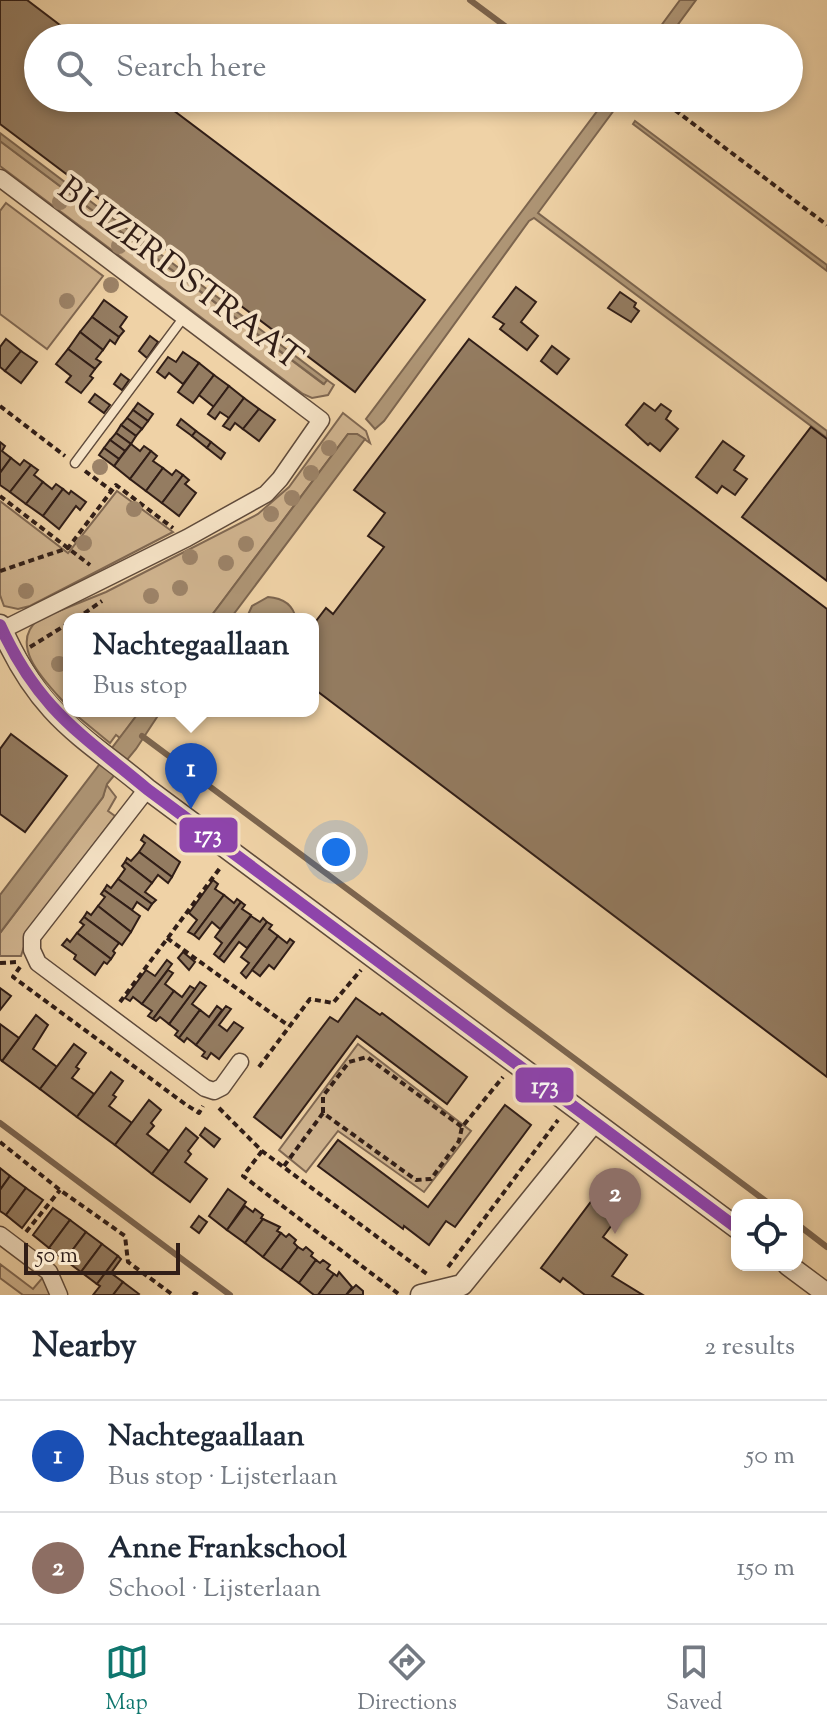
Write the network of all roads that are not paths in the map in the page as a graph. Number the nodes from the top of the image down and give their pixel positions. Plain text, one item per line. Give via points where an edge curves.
1 (0, 178) edge
2 (185, 317) junction
3 (75, 463) road end
4 (1, 628) edge
5 (147, 789) junction
6 (240, 1062) dead end
7 (593, 1123) junction
8 (731, 1224) edge
9 (0, 1235) edge
10 (796, 1271) edge
11 (435, 1289) edge
12 (827, 1294) edge
13 (59, 1295) edge

1 - 2 street, BUIZERDSTRAAT
2 - 3 lane
2 - 4 street, BUIZERDSTRAAT via 321,420 266,494 107,579
4 - 5 street via 52,709
5 - 6 street via 32,937 32,950 38,963 205,1088 222,1087
5 - 7 street
7 - 8 street
7 - 11 street via 462,1285
9 - 13 street via 49,1272
10 - 12 street

